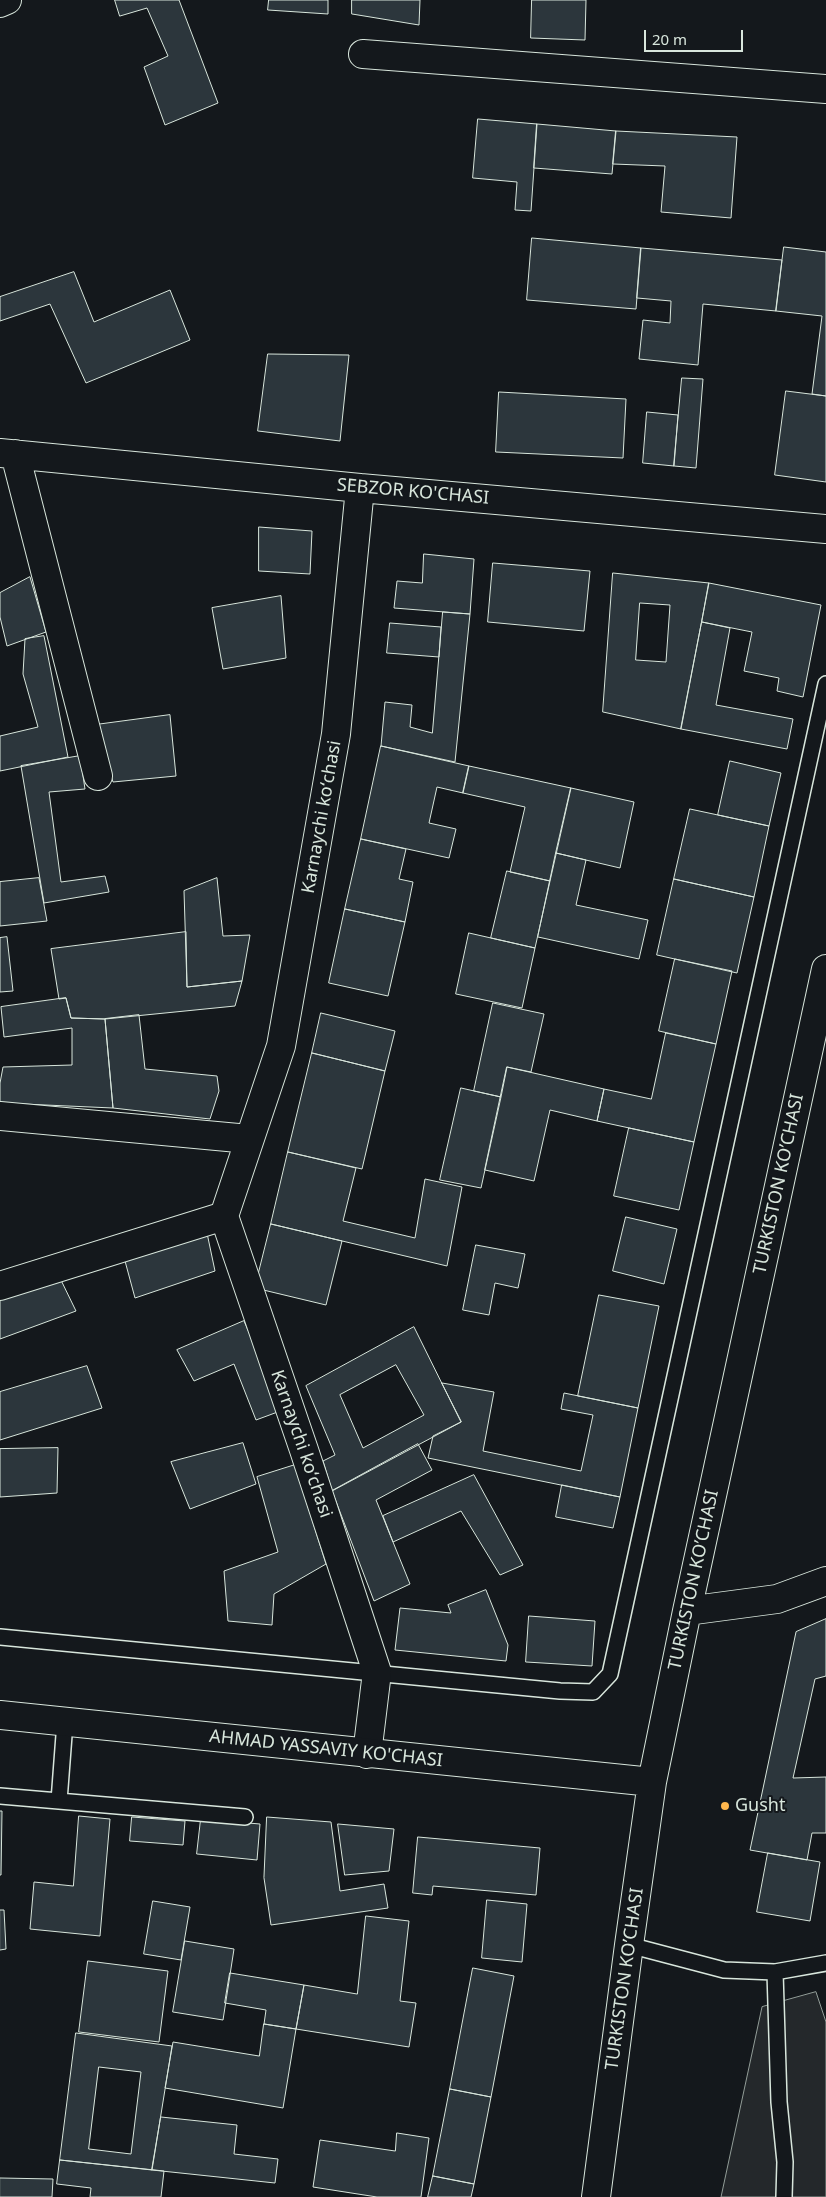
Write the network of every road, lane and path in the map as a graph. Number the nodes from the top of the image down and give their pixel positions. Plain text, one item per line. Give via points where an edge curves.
1 (7, 0) edge
2 (0, 3) edge
3 (363, 54) dead end
4 (826, 89) edge
5 (8, 454) edge
6 (360, 488) junction
7 (826, 529) edge
8 (826, 684) edge
9 (98, 776) dead end
10 (826, 969) edge
11 (0, 1116) edge
12 (250, 1139) junction
13 (224, 1216) junction
14 (0, 1286) edge
15 (826, 1581) edge
16 (687, 1611) junction
17 (0, 1637) edge
18 (377, 1672) junction
19 (0, 1715) edge
20 (65, 1722) junction
21 (367, 1754) junction
22 (652, 1782) junction
23 (0, 1796) edge
24 (59, 1801) junction
25 (245, 1817) dead end
26 (629, 1945) junction
27 (826, 1963) edge
28 (775, 1972) junction
29 (596, 2197) edge
30 (784, 2197) edge

1 - 2 street
3 - 4 street
5 - 6 street, SEBZOR KO'CHASI
5 - 9 street
6 - 7 street, SEBZOR KO'CHASI
6 - 12 street, Karnaychi koʻchasi via 336,734 281,1046
8 - 18 lane via 610,1674 593,1692
10 - 16 street, TURKISTON KO’CHASI
11 - 12 street
12 - 13 street, Karnaychi koʻchasi
13 - 14 street
13 - 18 street, Karnaychi koʻchasi
15 - 16 street via 777,1598
16 - 22 street, TURKISTON KO’CHASI
17 - 18 lane
18 - 21 street, Karnaychi koʻchasi
19 - 20 street, AHMAD YASSAVIY KO'CHASI
20 - 21 street, AHMAD YASSAVIY KO'CHASI
20 - 24 lane
21 - 22 street, AHMAD YASSAVIY KO'CHASI
22 - 26 street, TURKISTON KO’CHASI
23 - 24 lane
24 - 25 lane
26 - 28 lane via 724,1970
26 - 29 street, TURKISTON KO’CHASI
27 - 28 lane
28 - 30 lane

